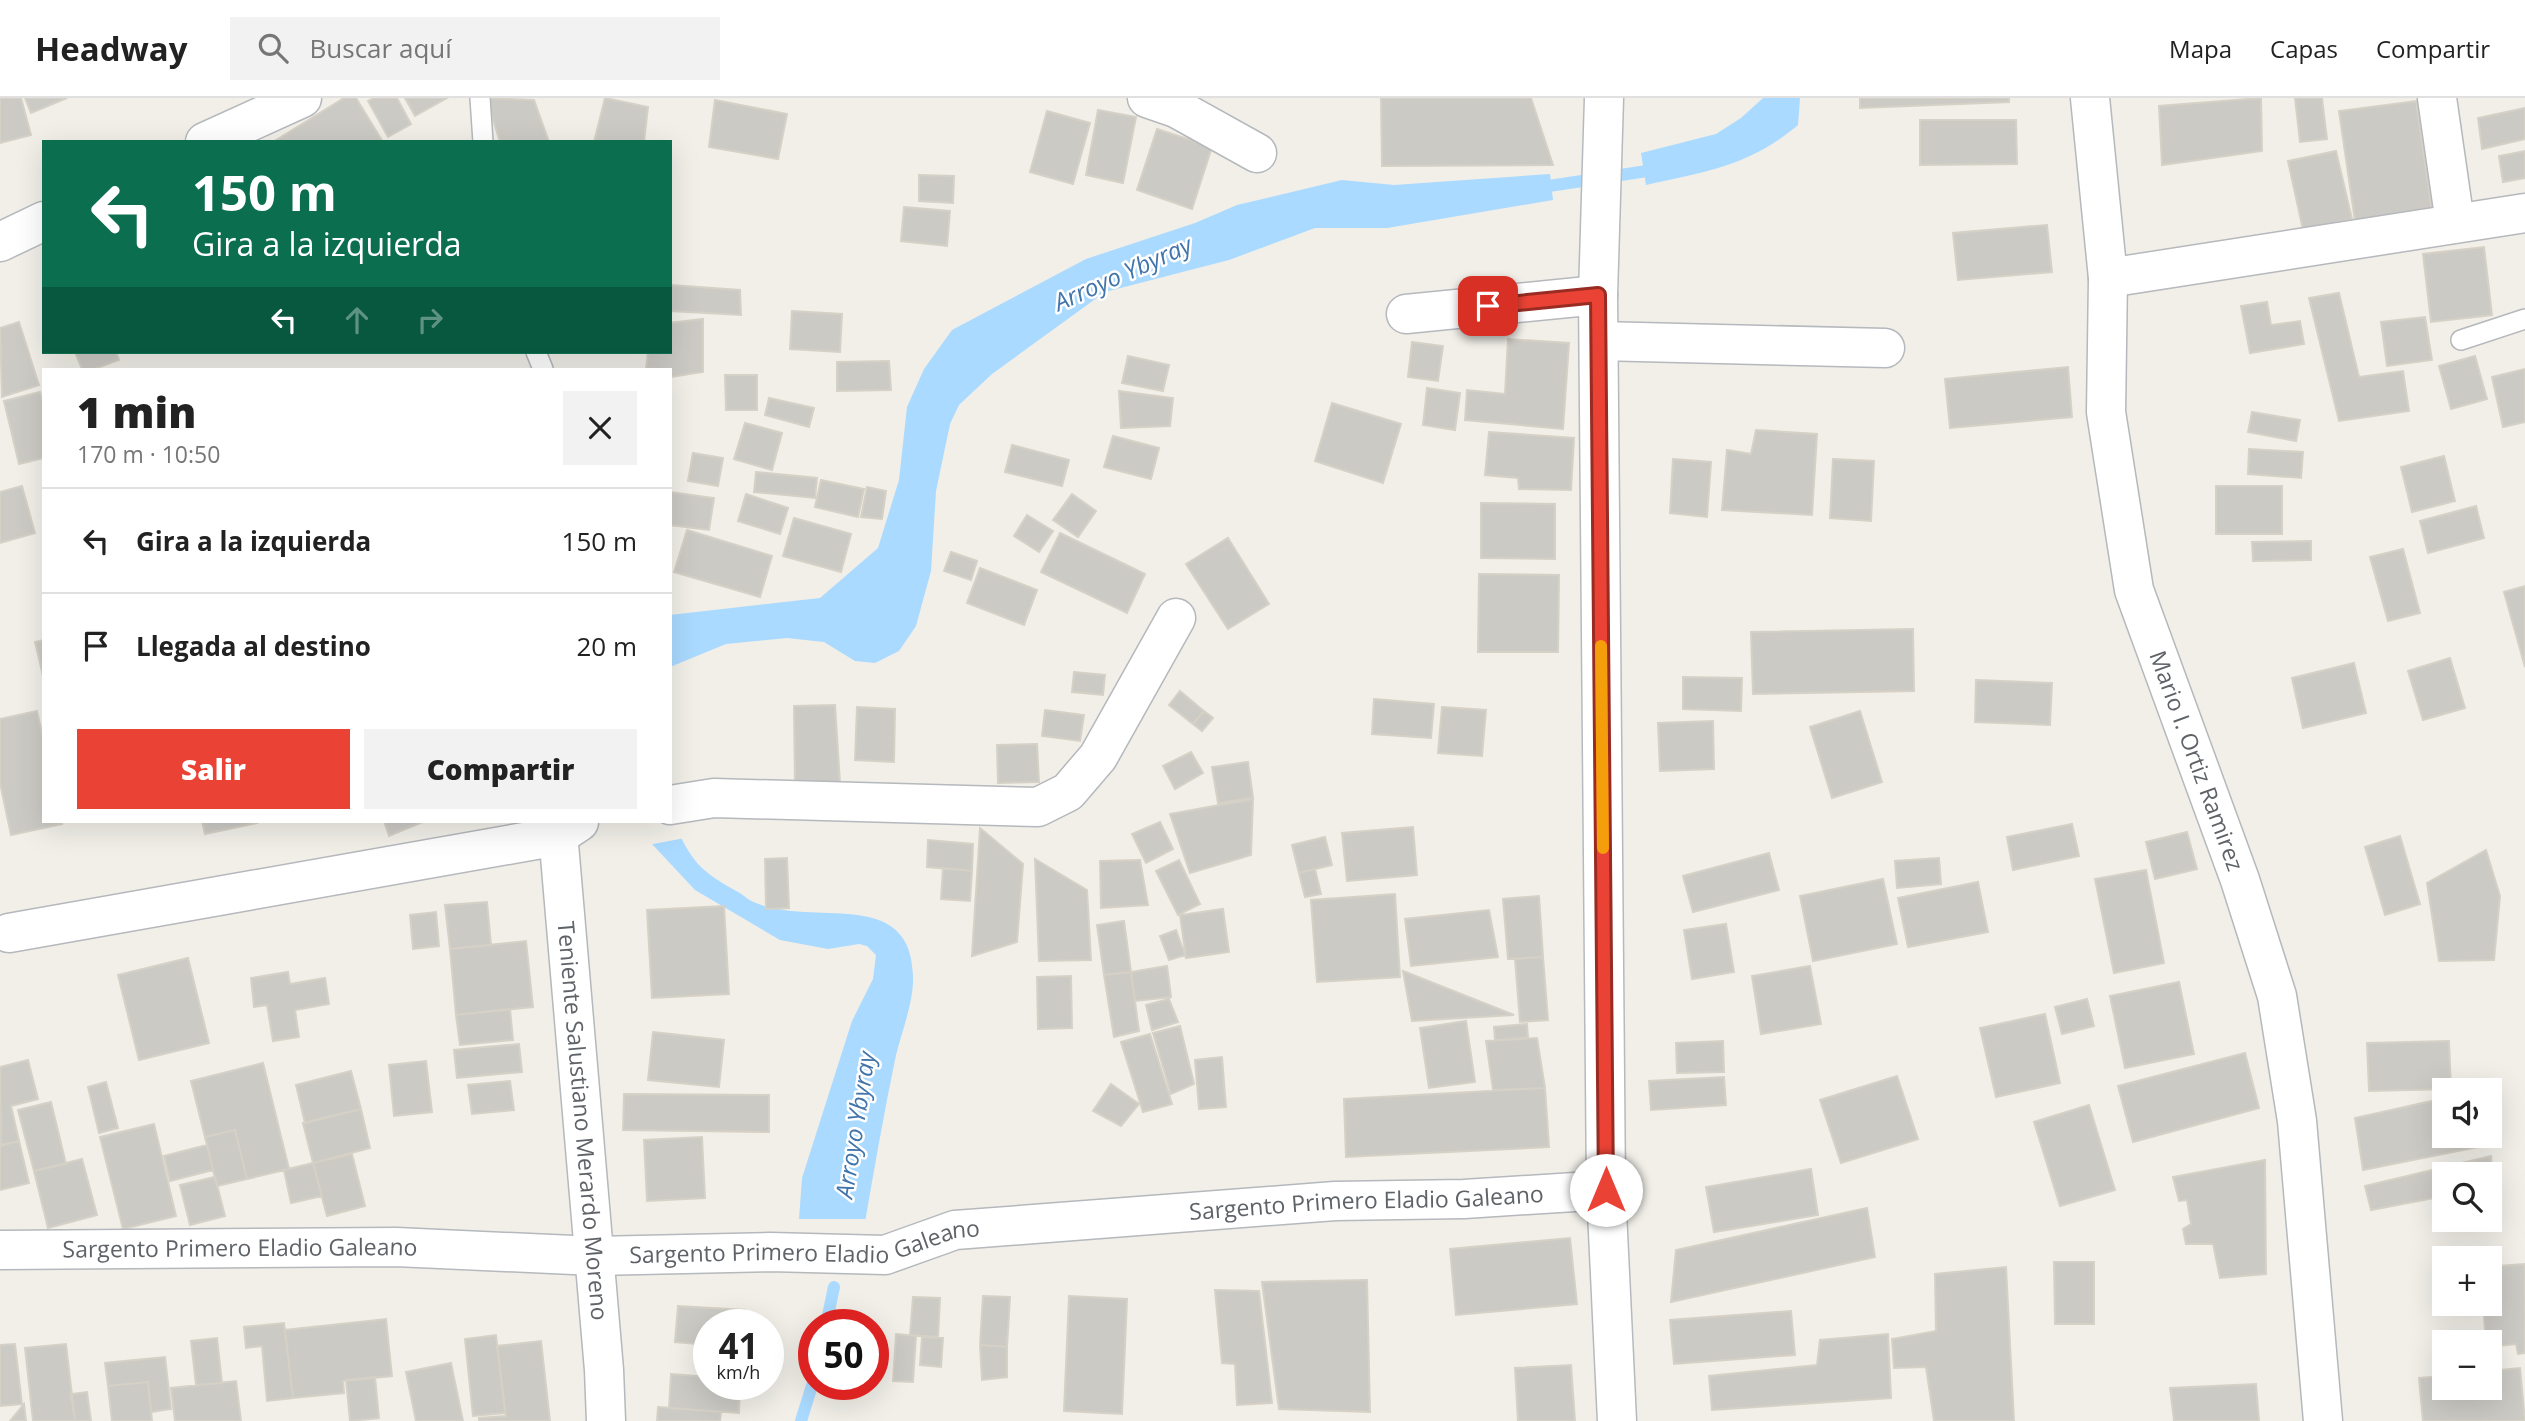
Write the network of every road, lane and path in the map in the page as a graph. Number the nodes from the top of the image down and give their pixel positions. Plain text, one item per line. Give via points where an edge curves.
1 (302, 98) edge
2 (480, 98) edge
3 (1147, 98) edge
4 (1604, 98) edge
5 (2090, 98) edge
6 (2437, 98) edge
7 (209, 140) edge
8 (483, 140) edge
9 (1257, 153) dead end
10 (2525, 213) edge
11 (42, 222) edge
12 (2455, 223) junction
13 (0, 242) edge
14 (2108, 278) junction
15 (1598, 295) junction
16 (1406, 314) dead end
17 (2525, 319) edge
18 (2461, 340) dead end
19 (1599, 341) junction
20 (1885, 348) dead end
21 (1176, 618) dead end
22 (672, 805) edge
23 (565, 826) edge
24 (9, 933) dead end
25 (1606, 1190) junction
26 (0, 1250) edge
27 (595, 1256) junction
28 (606, 1421) edge
29 (1617, 1421) edge
30 (2323, 1421) edge

1 - 7 street
2 - 8 lane
3 - 9 street via 1176,108
4 - 15 street
5 - 14 street, Mario I. Ortiz Ramirez
6 - 12 street
10 - 12 street
11 - 13 street
12 - 14 street
14 - 30 street, Mario I. Ortiz Ramirez via 2106,412 2134,590 2240,880 2277,996 2297,1121
15 - 16 street
15 - 19 street
17 - 18 lane
19 - 20 street
19 - 25 street
21 - 22 street via 1098,757 1068,792 1038,807 714,798
23 - 24 street
23 - 27 street, Teniente Salustiano Merardo Moreno
25 - 27 street, Sargento Primero Eladio Galeano via 1335,1201 955,1230 885,1255
25 - 29 street
26 - 27 street, Sargento Primero Eladio Galeano via 396,1247
27 - 28 street, Teniente Salustiano Merardo Moreno

